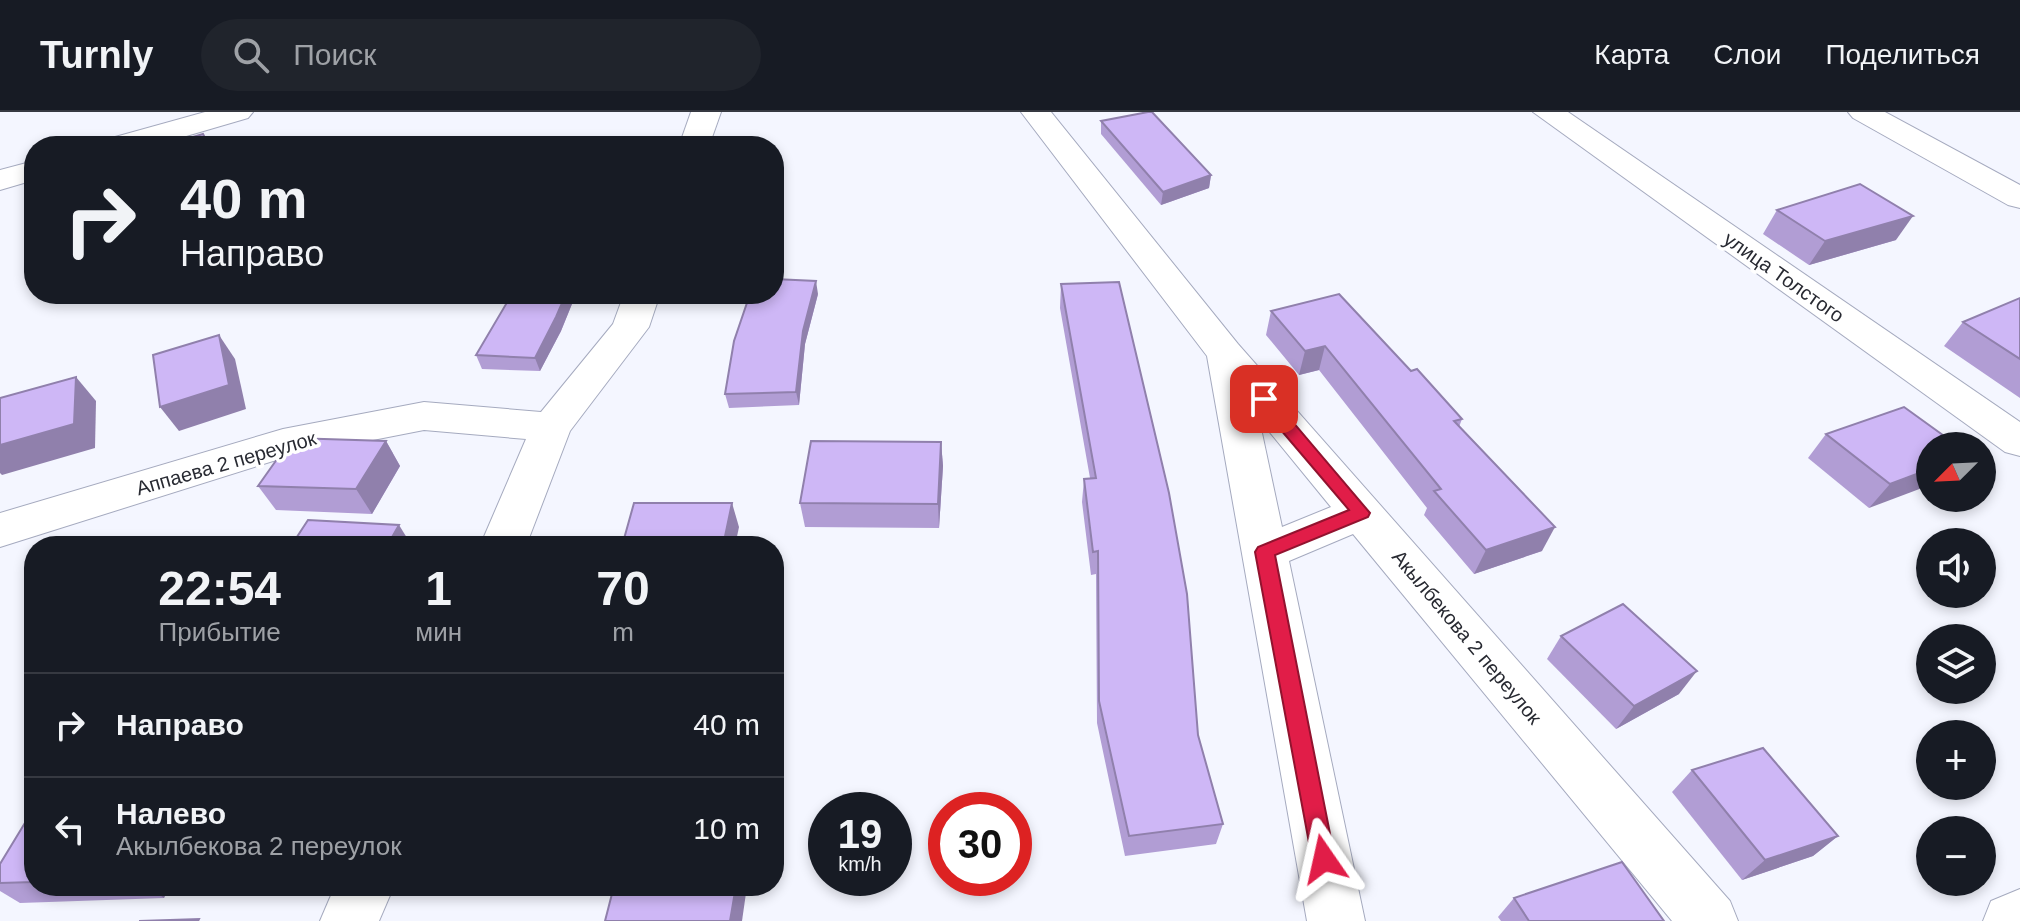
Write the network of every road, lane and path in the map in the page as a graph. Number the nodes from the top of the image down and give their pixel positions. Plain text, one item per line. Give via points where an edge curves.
1 (238, 112) edge
2 (706, 112) edge
3 (1036, 112) edge
4 (1548, 112) edge
5 (1863, 112) edge
6 (154, 136) edge
7 (698, 136) edge
8 (24, 173) edge
9 (0, 180) edge
10 (2020, 198) edge
11 (638, 304) edge
12 (1225, 353) junction
13 (551, 427) junction
14 (2020, 442) edge
15 (1361, 513) junction
16 (0, 530) edge
17 (507, 536) edge
18 (1265, 552) junction
19 (360, 896) edge
20 (2020, 918) edge
21 (349, 921) edge
22 (1336, 921) edge
23 (1709, 921) edge
24 (2012, 921) edge

1 - 6 street
2 - 7 street
3 - 12 street, Акылбекова 2 переулок
4 - 14 street, улица Толстого
5 - 10 street
8 - 9 street
11 - 13 street via 630,327
12 - 15 street, Акылбекова 2 переулок
12 - 18 street, Акылбекова 2 переулок
13 - 16 street, Аппаева 2 переулок via 424,416 283,443
13 - 17 street
15 - 18 street
15 - 23 street, Акылбекова 2 переулок
18 - 22 street, Акылбекова 2 переулок
19 - 21 street
20 - 24 street

